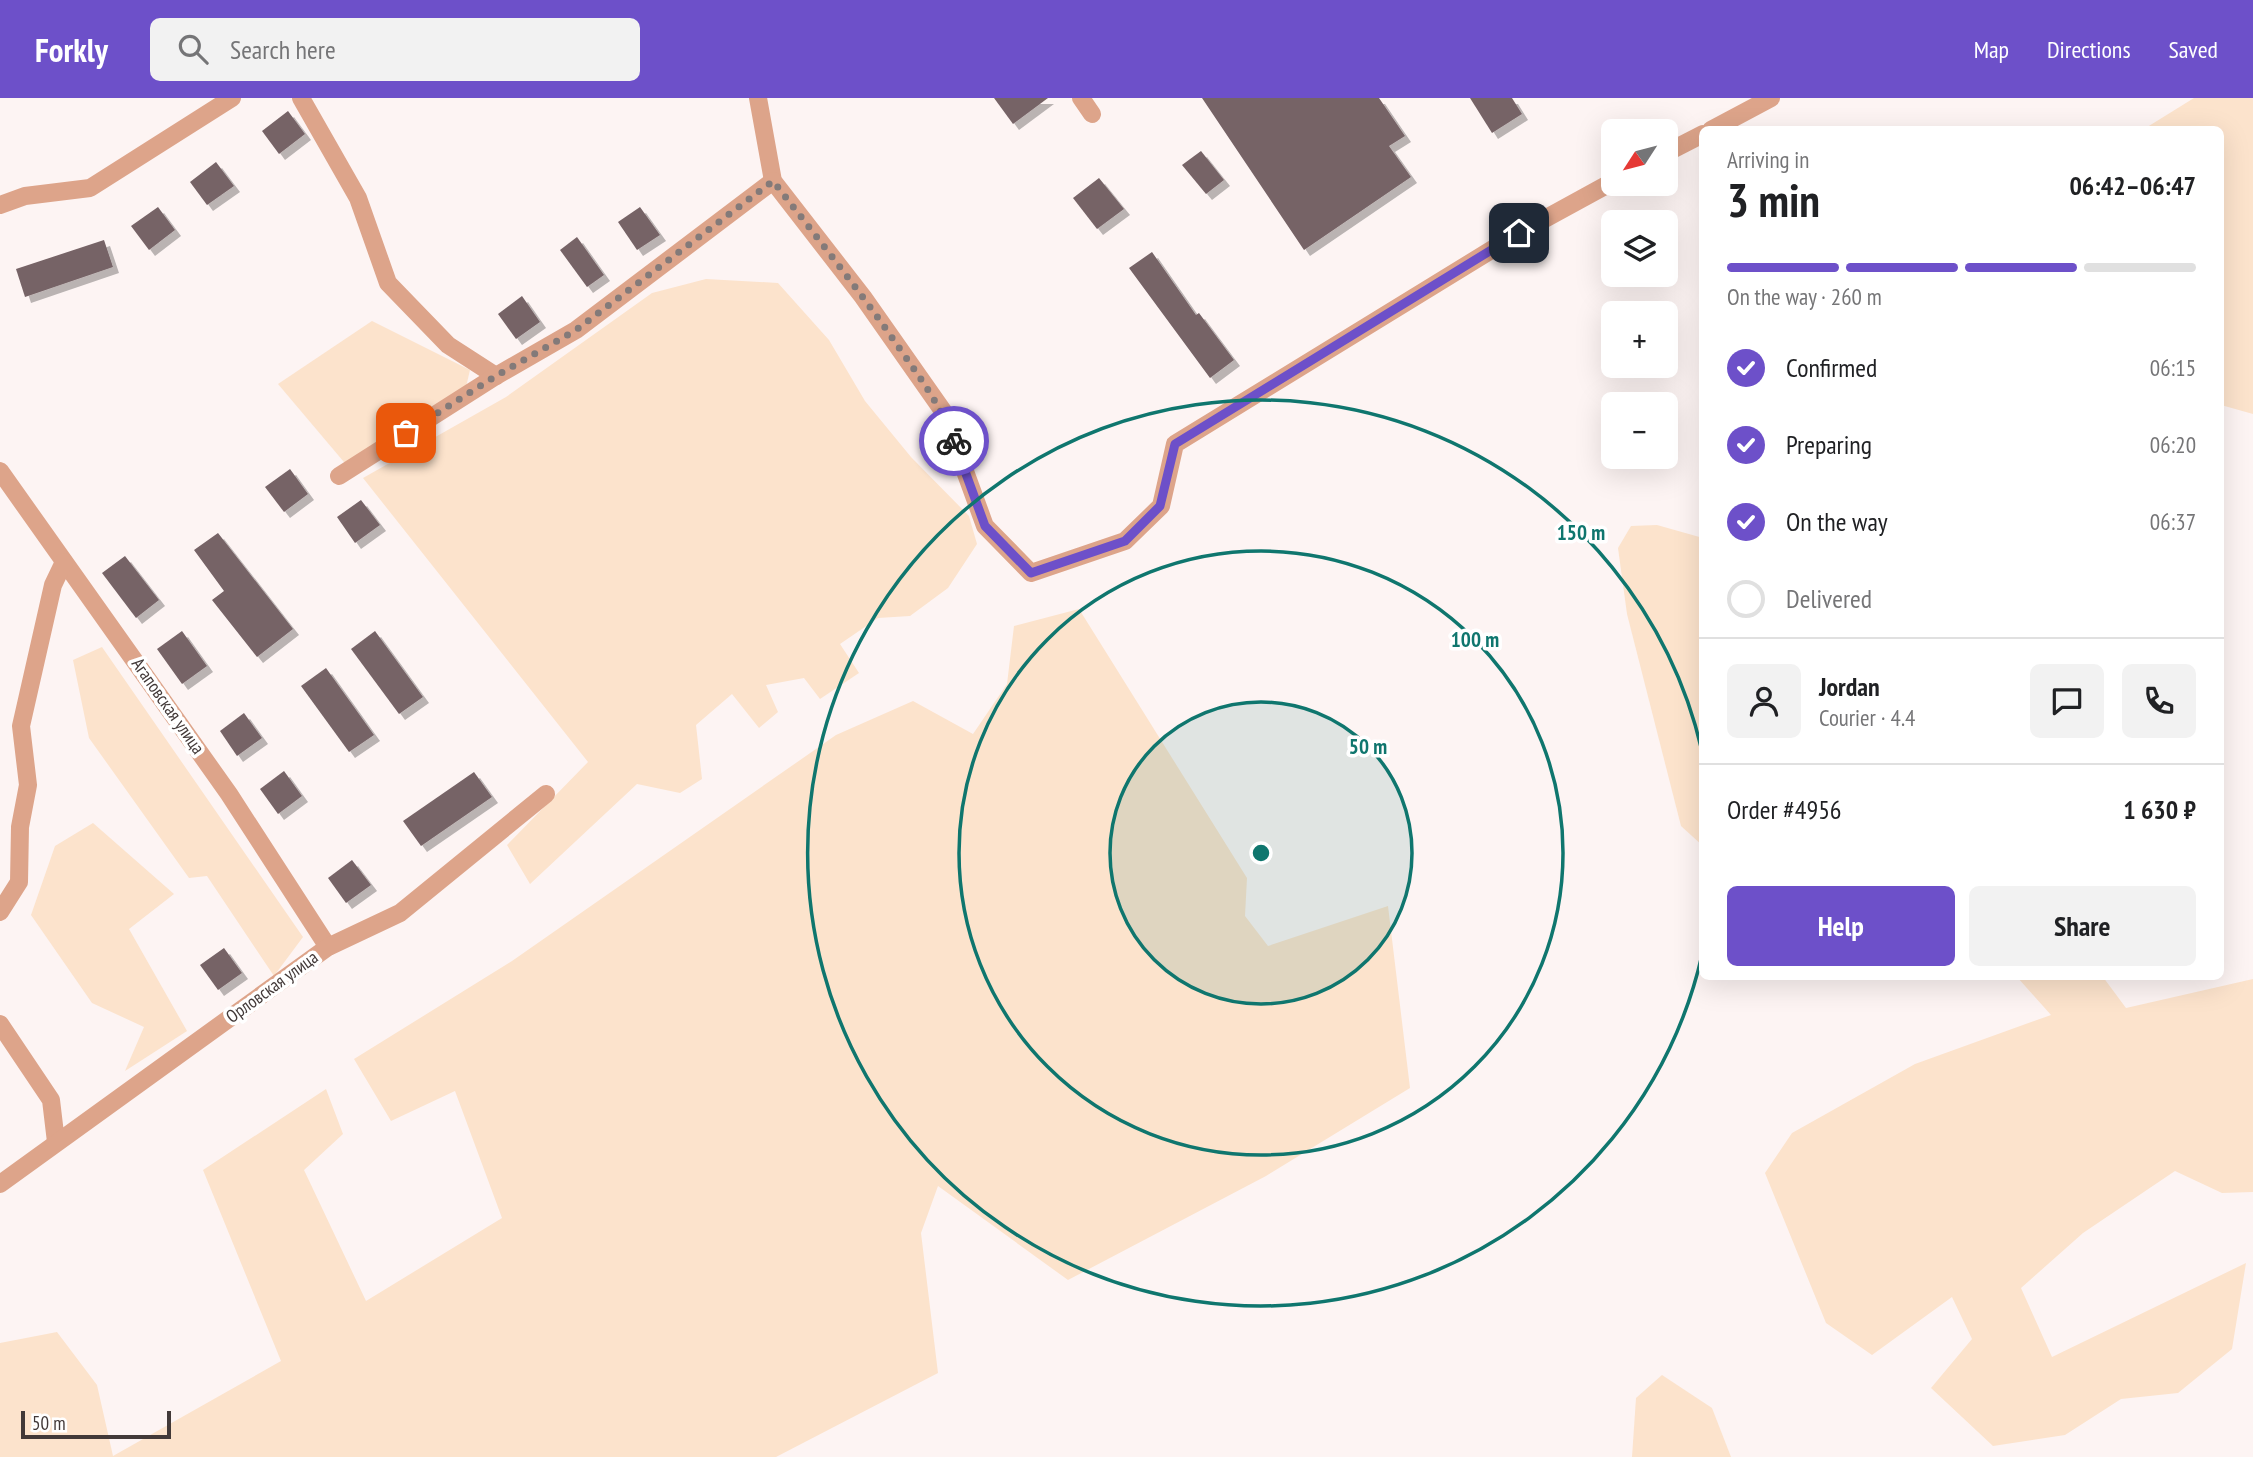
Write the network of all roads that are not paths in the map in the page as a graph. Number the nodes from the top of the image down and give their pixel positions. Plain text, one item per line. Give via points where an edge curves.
1 (232, 98) edge
2 (301, 98) edge
3 (758, 98) edge
4 (1081, 98) edge
5 (1771, 98) edge
6 (1092, 114) dead end
7 (1718, 126) edge
8 (1699, 136) edge
9 (1678, 147) edge
10 (773, 181) junction
11 (1601, 188) edge
12 (0, 205) edge
13 (496, 376) junction
14 (0, 471) edge
15 (339, 475) dead end
16 (64, 562) junction
17 (546, 794) dead end
18 (0, 912) edge
19 (328, 947) junction
20 (0, 1024) edge
21 (56, 1142) junction
22 (0, 1184) edge

1 - 12 street via 90,188 25,196
2 - 13 street via 358,198 388,283 448,345
3 - 10 street
4 - 6 street
5 - 7 street
8 - 9 street
10 - 11 street via 943,411 985,526 1031,573 1125,541 1160,506 1175,444 1519,233
10 - 13 street via 576,330
13 - 15 street
14 - 16 street, Агаповская улица
16 - 18 street via 53,585 21,726 28,785 20,827 19,882
16 - 19 street, Агаповская улица via 229,794
17 - 19 street, Орловская улица via 400,913
19 - 21 street, Орловская улица
20 - 21 street via 51,1100
21 - 22 street, Орловская улица

